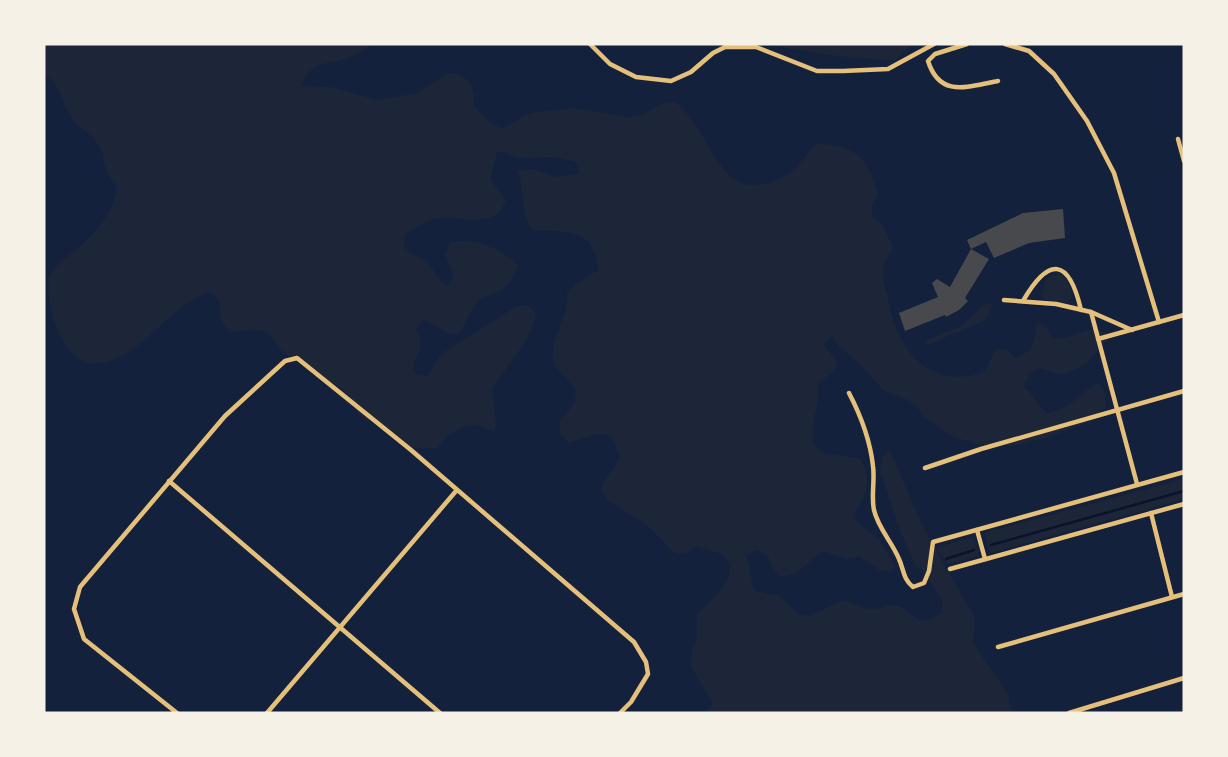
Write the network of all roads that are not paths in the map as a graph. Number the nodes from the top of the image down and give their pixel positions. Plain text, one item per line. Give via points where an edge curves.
1 (590, 44) edge
2 (934, 44) edge
3 (967, 44) edge
4 (1005, 44) edge
5 (998, 81) dead end
6 (1178, 139) dead end
7 (1184, 161) edge
8 (1004, 300) dead end
9 (1023, 302) junction
10 (1081, 310) junction
11 (1091, 312) junction
12 (1184, 315) edge
13 (1159, 322) junction
14 (1132, 330) junction
15 (1098, 339) junction
16 (1184, 391) edge
17 (849, 393) dead end
18 (1118, 410) junction
19 (925, 468) dead end
20 (1184, 472) edge
21 (169, 481) junction
22 (1138, 484) junction
23 (456, 491) junction
24 (1184, 504) edge
25 (1151, 513) junction
26 (977, 530) junction
27 (985, 559) junction
28 (950, 569) dead end
29 (1184, 594) edge
30 (1172, 597) junction
31 (341, 627) junction
32 (998, 647) dead end
33 (1184, 678) edge
34 (177, 713) edge
35 (267, 713) edge
36 (440, 713) edge
37 (620, 713) edge
38 (1069, 713) edge

1 - 2 street via 610,64 636,77 671,81 725,47 756,47 817,71 843,71 888,69
3 - 5 street via 935,54 928,61 932,72 943,84 956,88
4 - 13 street via 1029,51 1062,82 1087,121 1114,173
6 - 7 street
8 - 9 street
9 - 10 street
9 - 10 street via 1041,274 1059,269 1072,281
10 - 11 street
11 - 14 street
11 - 15 street
12 - 13 street
13 - 14 street
14 - 15 street
15 - 18 street
16 - 18 street
17 - 26 street via 870,445 874,510 907,583 913,587 924,583 933,542
18 - 19 street
18 - 22 street
20 - 22 street
21 - 23 street via 225,416 285,360 297,358
21 - 31 street
21 - 34 street via 80,587 74,609 85,639
22 - 26 street
23 - 31 street
23 - 37 street via 635,642 648,674
24 - 25 street
25 - 27 street
25 - 30 street
26 - 27 street
27 - 28 street
29 - 30 street
30 - 32 street
31 - 35 street
31 - 36 street
33 - 38 street

